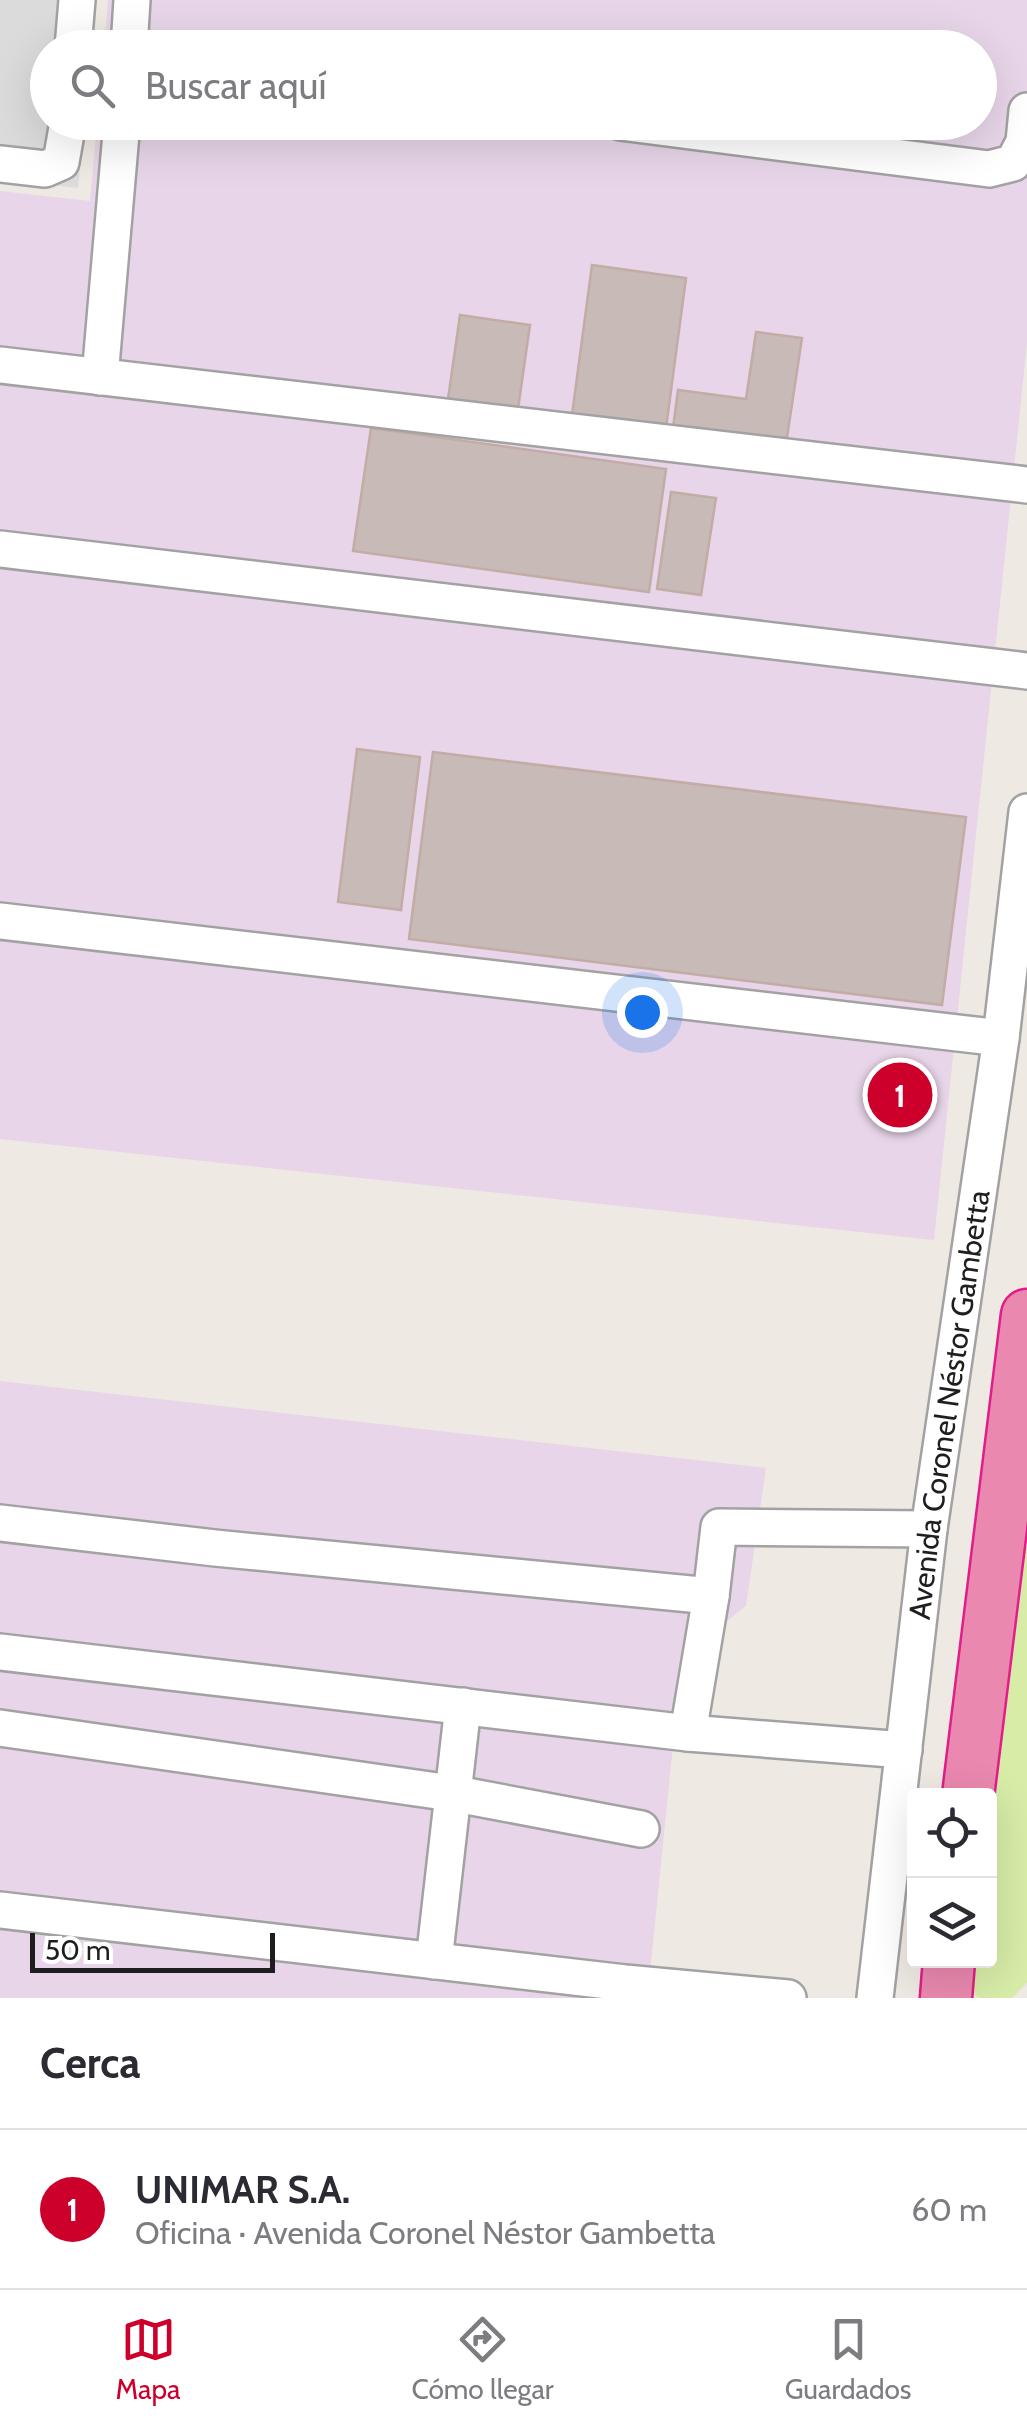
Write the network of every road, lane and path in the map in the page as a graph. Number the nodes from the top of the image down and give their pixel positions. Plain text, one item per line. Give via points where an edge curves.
1 (77, 0) edge
2 (132, 0) edge
3 (74, 30) edge
4 (130, 30) edge
5 (1027, 111) edge
6 (65, 140) edge
7 (120, 140) edge
8 (761, 140) edge
9 (0, 164) edge
10 (0, 365) edge
11 (100, 377) junction
12 (1027, 486) edge
13 (0, 549) edge
14 (1027, 671) edge
15 (1027, 812) edge
16 (0, 921) edge
17 (1001, 1038) junction
18 (1027, 1315) edge
19 (0, 1523) edge
20 (930, 1530) junction
21 (711, 1596) junction
22 (0, 1652) edge
23 (463, 1706) junction
24 (0, 1728) edge
25 (688, 1733) junction
26 (904, 1750) junction
27 (969, 1788) edge
28 (451, 1793) junction
29 (640, 1829) dead end
30 (0, 1910) edge
31 (434, 1960) junction
32 (948, 1968) edge
33 (515, 1984) edge
34 (788, 1998) edge
35 (875, 1998) edge
36 (946, 1998) edge

1 - 3 street
2 - 4 street
5 - 8 street via 1014,163 989,169
6 - 9 street via 61,162 45,169
7 - 11 street
10 - 11 street
11 - 12 street
13 - 14 street
15 - 17 street, Avenida Coronel Néstor Gambetta
16 - 17 street
17 - 20 street, Avenida Coronel Néstor Gambetta
18 - 27 highway
19 - 21 street
20 - 21 street via 719,1527
20 - 26 street, Avenida Coronel Néstor Gambetta
21 - 25 street
22 - 23 street
23 - 25 street
23 - 28 street
24 - 28 street
25 - 26 street
26 - 35 street, Avenida Coronel Néstor Gambetta
28 - 29 street
28 - 31 street
30 - 31 street
31 - 33 street
32 - 36 highway
33 - 34 street

